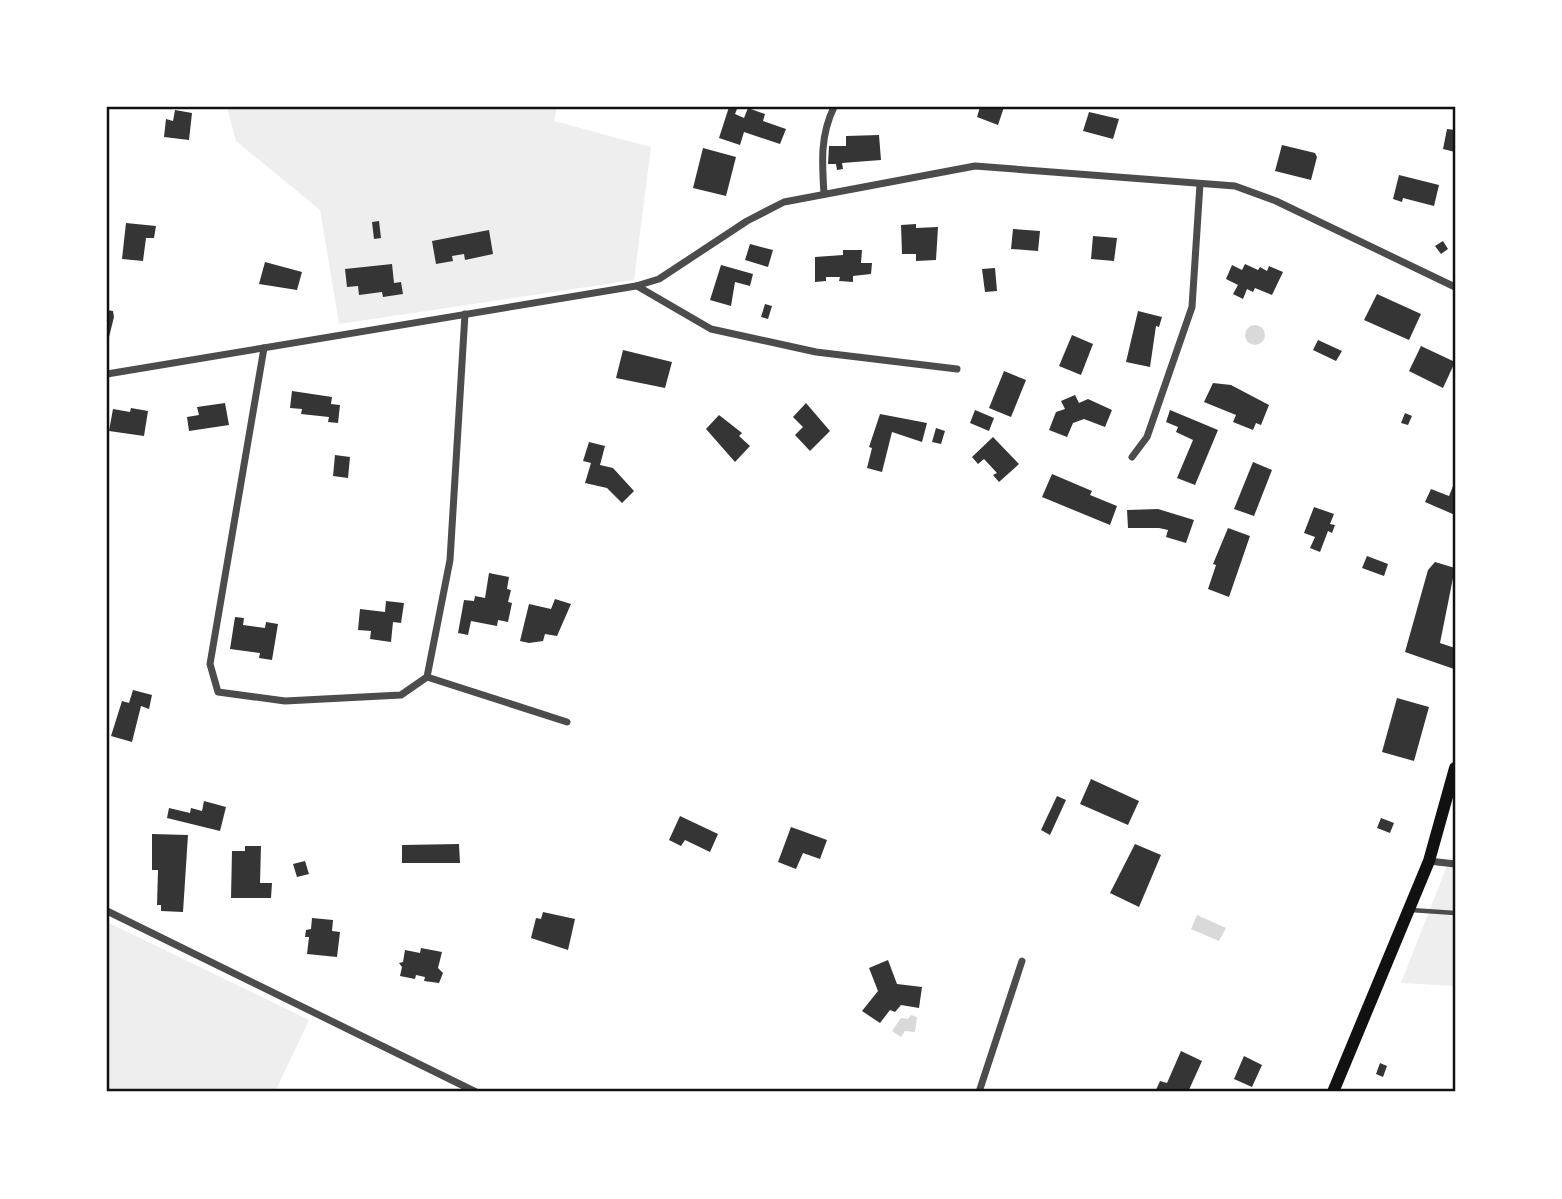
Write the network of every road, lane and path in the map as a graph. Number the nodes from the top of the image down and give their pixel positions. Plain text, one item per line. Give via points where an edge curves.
1 (834, 107) edge
2 (1200, 184) junction
3 (824, 194) junction
4 (636, 286) junction
5 (1455, 287) edge
6 (465, 314) junction
7 (264, 348) junction
8 (957, 369) dead end
9 (107, 374) edge
10 (1132, 457) dead end
11 (427, 677) junction
12 (567, 722) dead end
13 (1455, 768) edge
14 (1429, 861) junction
15 (1455, 864) edge
16 (1410, 910) junction
17 (107, 911) edge
18 (1455, 913) edge
19 (1022, 961) dead end
20 (476, 1092) edge
21 (979, 1092) edge
22 (1333, 1092) edge

1 - 3 street via 821,150
2 - 3 street via 975,166
2 - 5 street via 1235,186 1276,201
2 - 10 street via 1192,307 1147,437
3 - 4 street via 784,202 659,279
4 - 6 street
4 - 8 street via 711,329 816,352
6 - 7 street
6 - 11 street via 450,560
7 - 9 street
7 - 11 street via 210,664 218,692 285,701 401,695
11 - 12 street
13 - 14 main road
14 - 15 street
14 - 16 main road
16 - 18 lane
16 - 22 main road
17 - 20 street
19 - 21 street

